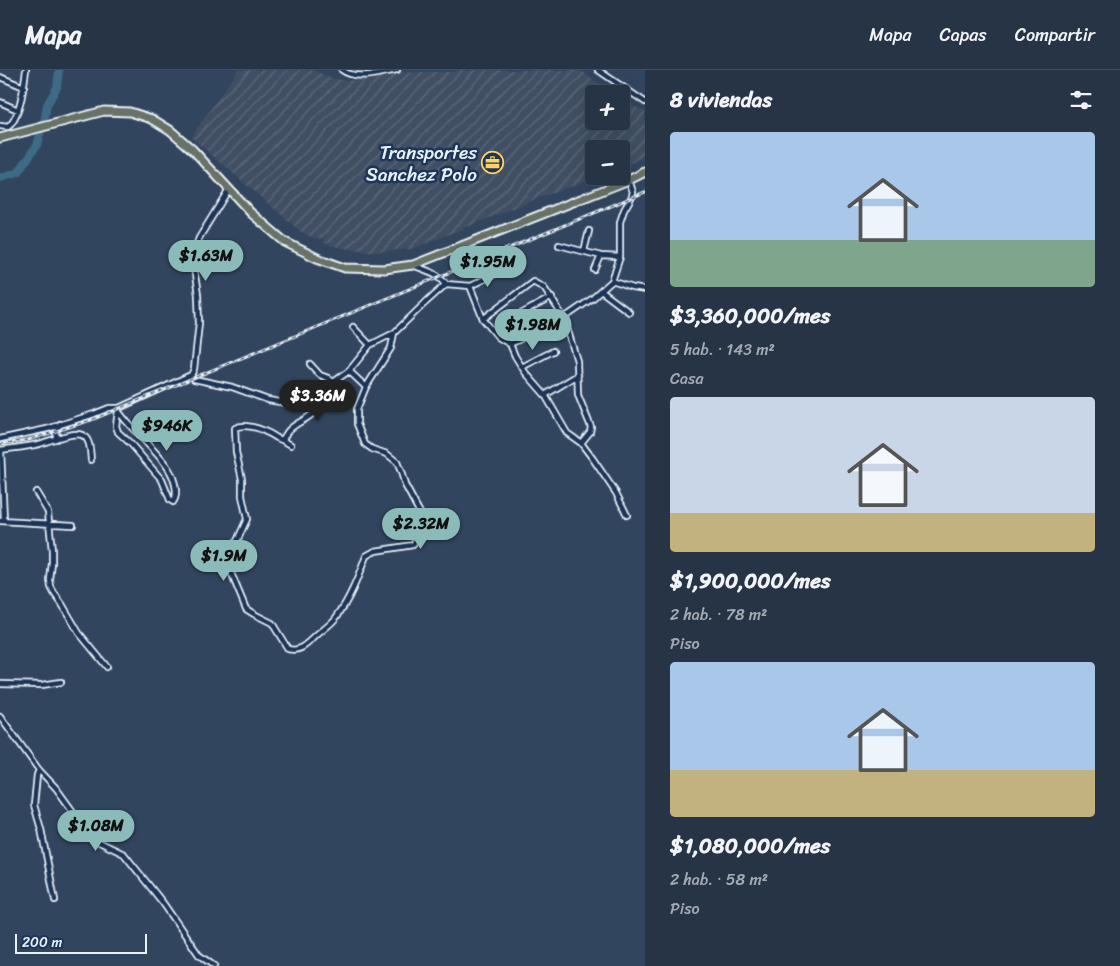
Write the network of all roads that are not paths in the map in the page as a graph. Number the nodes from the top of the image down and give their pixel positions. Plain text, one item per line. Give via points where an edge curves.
1 (26, 70) edge
2 (342, 70) edge
3 (396, 70) edge
4 (598, 70) edge
5 (0, 77) edge
6 (24, 87) junction
7 (645, 101) edge
8 (0, 102) edge
9 (18, 110) junction
10 (0, 126) edge
11 (0, 138) edge
12 (645, 172) edge
13 (630, 180) joint
14 (617, 185) edge
15 (230, 189) junction
16 (589, 231) dead end
17 (559, 245) dead end
18 (584, 251) junction
19 (601, 256) junction
20 (620, 257) junction
21 (413, 266) junction
22 (595, 270) dead end
23 (498, 273) dead end
24 (612, 281) junction
25 (446, 284) junction
26 (470, 286) junction
27 (602, 290) junction
28 (645, 290) edge
29 (552, 297) junction
30 (629, 312) dead end
31 (519, 315) dead end
32 (564, 318) junction
33 (483, 319) junction
34 (353, 327) dead end
35 (394, 333) junction
36 (510, 344) junction
37 (370, 345) junction
38 (553, 351) dead end
39 (310, 364) dead end
40 (522, 367) junction
41 (349, 371) junction
42 (578, 375) junction
43 (191, 376) junction
44 (333, 382) junction
45 (366, 387) junction
46 (318, 393) junction
47 (545, 395) junction
48 (118, 410) junction
49 (60, 424) junction
50 (0, 439) edge
51 (56, 439) junction
52 (283, 439) junction
53 (581, 443) junction
54 (291, 445) dead end
55 (1, 450) edge
56 (91, 460) dead end
57 (2, 487) edge
58 (36, 492) dead end
59 (627, 515) dead end
60 (2, 520) edge
61 (49, 523) junction
62 (73, 525) dead end
63 (107, 667) dead end
64 (61, 682) dead end
65 (0, 684) edge
66 (0, 716) edge
67 (39, 770) junction
68 (55, 900) dead end
69 (214, 966) edge

1 - 6 street
2 - 3 street via 363,76
4 - 7 street
5 - 6 street
6 - 9 street
8 - 9 street
9 - 10 street via 10,126
11 - 15 main road via 104,111 130,112 152,119 170,130
12 - 13 main road
13 - 20 street via 633,192 620,222
14 - 21 main road
15 - 21 main road via 251,213 285,242 317,258 345,268
15 - 43 street via 194,251 199,323
16 - 18 street
17 - 18 street
18 - 19 street
19 - 20 street
19 - 22 street
20 - 24 street
21 - 25 street via 435,274
23 - 26 street
24 - 27 street
24 - 28 street
25 - 26 street
25 - 35 street
26 - 33 street
27 - 30 street
27 - 32 street
29 - 31 street
29 - 32 street
29 - 33 street via 532,281
32 - 36 street
32 - 42 street
33 - 36 street via 498,337
34 - 37 street
35 - 37 street
35 - 45 street via 391,348
36 - 40 street
37 - 41 street
38 - 40 street
39 - 44 street
40 - 47 street
41 - 44 street
41 - 45 street
42 - 47 street
42 - 53 street via 578,395 591,427
43 - 46 street via 286,403
43 - 48 street
44 - 46 street
45 - 52 street via 357,409 357,424 364,444 397,462 404,486 420,513 419,534 412,546 375,551 366,556 360,574 334,620 302,648 293,650 288,649 272,623 246,609 224,556 237,541 247,519 234,428 254,427
46 - 52 street via 320,400 311,416 289,429
47 - 53 street via 567,433
48 - 48 street via 167,466 175,485 176,499 173,502 162,480 118,432
48 - 49 street via 109,408
49 - 50 street
49 - 51 street
51 - 55 street
51 - 56 street via 71,434 84,437 90,448
52 - 54 street
53 - 59 street via 616,493
55 - 57 street
57 - 60 street
58 - 61 street via 47,508
60 - 61 street
61 - 62 street
61 - 63 street via 51,587 80,633
64 - 65 street
66 - 67 street
67 - 68 street via 34,805
67 - 69 street via 93,839 124,854 199,955

